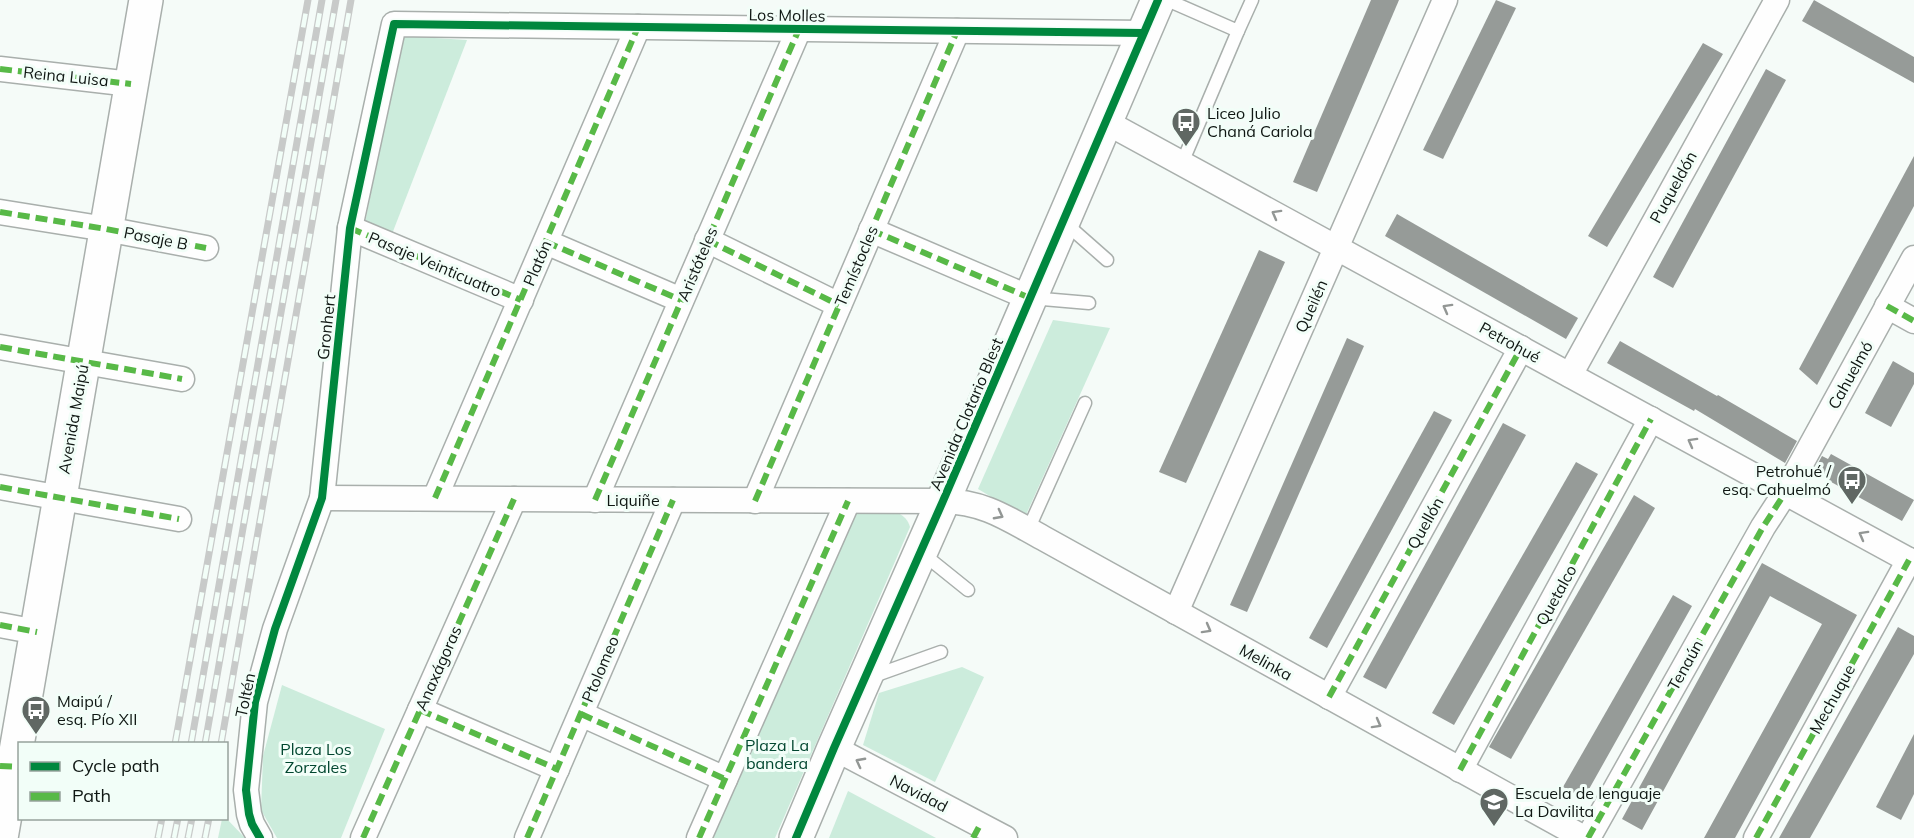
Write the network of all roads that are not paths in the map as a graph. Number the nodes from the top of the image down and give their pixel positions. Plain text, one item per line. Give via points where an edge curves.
1 (146, 0) edge
2 (1158, 0) edge
3 (1167, 0) edge
4 (1252, 0) edge
5 (1445, 0) edge
6 (1777, 0) edge
7 (394, 24) joint
8 (638, 27) junction
9 (799, 29) junction
10 (957, 31) junction
11 (1238, 31) junction
12 (1143, 33) junction
13 (0, 69) edge
14 (131, 84) junction
15 (1106, 122) junction
16 (1182, 163) junction
17 (0, 212) edge
18 (1063, 221) junction
19 (350, 228) junction
20 (106, 229) junction
21 (871, 230) junction
22 (707, 240) junction
23 (546, 242) junction
24 (206, 248) dead end
25 (1336, 248) junction
26 (1914, 258) edge
27 (1107, 260) dead end
28 (1030, 298) junction
29 (520, 300) junction
30 (681, 300) junction
31 (1089, 303) dead end
32 (839, 304) junction
33 (1887, 306) junction
34 (1914, 321) edge
35 (0, 347) edge
36 (1521, 348) junction
37 (83, 361) junction
38 (1570, 375) junction
39 (182, 379) dead end
40 (1085, 403) dead end
41 (1651, 419) junction
42 (0, 487) edge
43 (1785, 493) junction
44 (60, 498) junction
45 (322, 498) junction
46 (435, 498) junction
47 (514, 499) junction
48 (595, 500) junction
49 (673, 500) junction
50 (755, 501) junction
51 (848, 501) junction
52 (943, 501) junction
53 (179, 519) dead end
54 (1028, 530) junction
55 (921, 552) junction
56 (1911, 562) edge
57 (968, 590) dead end
58 (1176, 612) junction
59 (0, 625) edge
60 (275, 629) joint
61 (37, 632) junction
62 (941, 652) dead end
63 (864, 679) junction
64 (1329, 697) junction
65 (420, 710) junction
66 (581, 714) junction
67 (834, 748) junction
68 (11, 767) edge
69 (557, 769) junction
70 (1460, 770) junction
71 (725, 779) junction
72 (977, 831) edge
73 (2, 838) edge
74 (260, 838) edge
75 (363, 838) edge
76 (527, 838) edge
77 (699, 838) edge
78 (796, 838) edge
79 (1005, 838) edge
80 (1584, 838) edge
81 (1588, 838) edge
82 (1756, 838) edge

1 - 14 main road, Avenida Maipú
2 - 12 main road, Avenida Clotario Blest
3 - 11 lane
4 - 11 lane
5 - 25 street, Queilén
6 - 38 street, Puqueldón
7 - 8 street, Los Molles
7 - 19 street, Gronhert
8 - 9 street, Los Molles
8 - 23 street, Platón
9 - 10 street, Los Molles
9 - 22 street, Aristóteles
10 - 12 street, Los Molles
10 - 21 street, Temístocles
11 - 16 lane
12 - 15 main road, Avenida Clotario Blest
13 - 14 street, Reina Luisa
14 - 20 main road, Avenida Maipú
15 - 16 street, Petrohué
15 - 18 main road, Avenida Clotario Blest
25 -> 16 street, Petrohué
17 - 20 street, Pasaje B
18 - 27 lane
18 - 28 main road, Avenida Clotario Blest
19 - 29 street, Pasaje Veinticuatro
19 - 45 street, Gronhert
20 - 24 street, Pasaje B
20 - 37 main road, Avenida Maipú
21 - 28 street
21 - 32 street, Temístocles
22 - 30 street, Aristóteles
22 - 32 street
23 - 29 street, Platón
23 - 30 street
36 -> 25 street, Petrohué
25 - 58 street, Queilén
26 - 33 street, Cahuelmó
28 - 31 lane
28 - 52 main road, Avenida Clotario Blest
29 - 46 street, Platón
30 - 48 street, Aristóteles
32 - 50 street, Temístocles
33 - 34 street
33 - 43 street, Cahuelmó
35 - 37 street
36 - 38 street, Petrohué
36 - 64 street, Quellón
37 - 39 street
37 - 44 main road, Avenida Maipú
38 - 41 street, Petrohué
40 - 54 lane
43 -> 41 street, Petrohué
41 - 70 street, Quetalco
42 - 44 street
56 -> 43 street, Petrohué
43 - 81 street, Tenaún
44 - 53 street
44 - 61 main road, Avenida Maipú
45 - 46 street, Liquiñe
45 - 60 street, Gronhert
46 - 47 street, Liquiñe
47 - 48 street, Liquiñe
47 - 65 street, Anaxágoras
48 - 49 street, Liquiñe
49 - 50 street, Liquiñe
49 - 66 street, Ptolomeo
50 - 51 street, Liquiñe
51 - 52 street, Liquiñe
51 - 71 street
52 -> 54 street, Melinka via 980,506
52 - 55 main road, Avenida Clotario Blest
54 - 58 street, Melinka
55 - 57 lane
55 - 63 main road, Avenida Clotario Blest
56 - 82 street, Mechuque
58 -> 64 street, Melinka
59 - 61 street
60 - 74 street, Toltén via 255,702 247,767 249,814
61 - 68 main road, Avenida Maipú
62 - 63 lane
63 - 67 main road, Avenida Clotario Blest
64 -> 70 street, Melinka
65 - 69 street
65 - 75 street, Anaxágoras
66 - 69 street, Ptolomeo
66 - 71 street
72 -> 67 street, Navidad
67 - 78 main road, Avenida Clotario Blest
68 - 73 main road, Avenida Maipú
69 - 76 street, Ptolomeo
70 - 80 street, Melinka
71 - 77 street
72 - 79 street, Navidad

